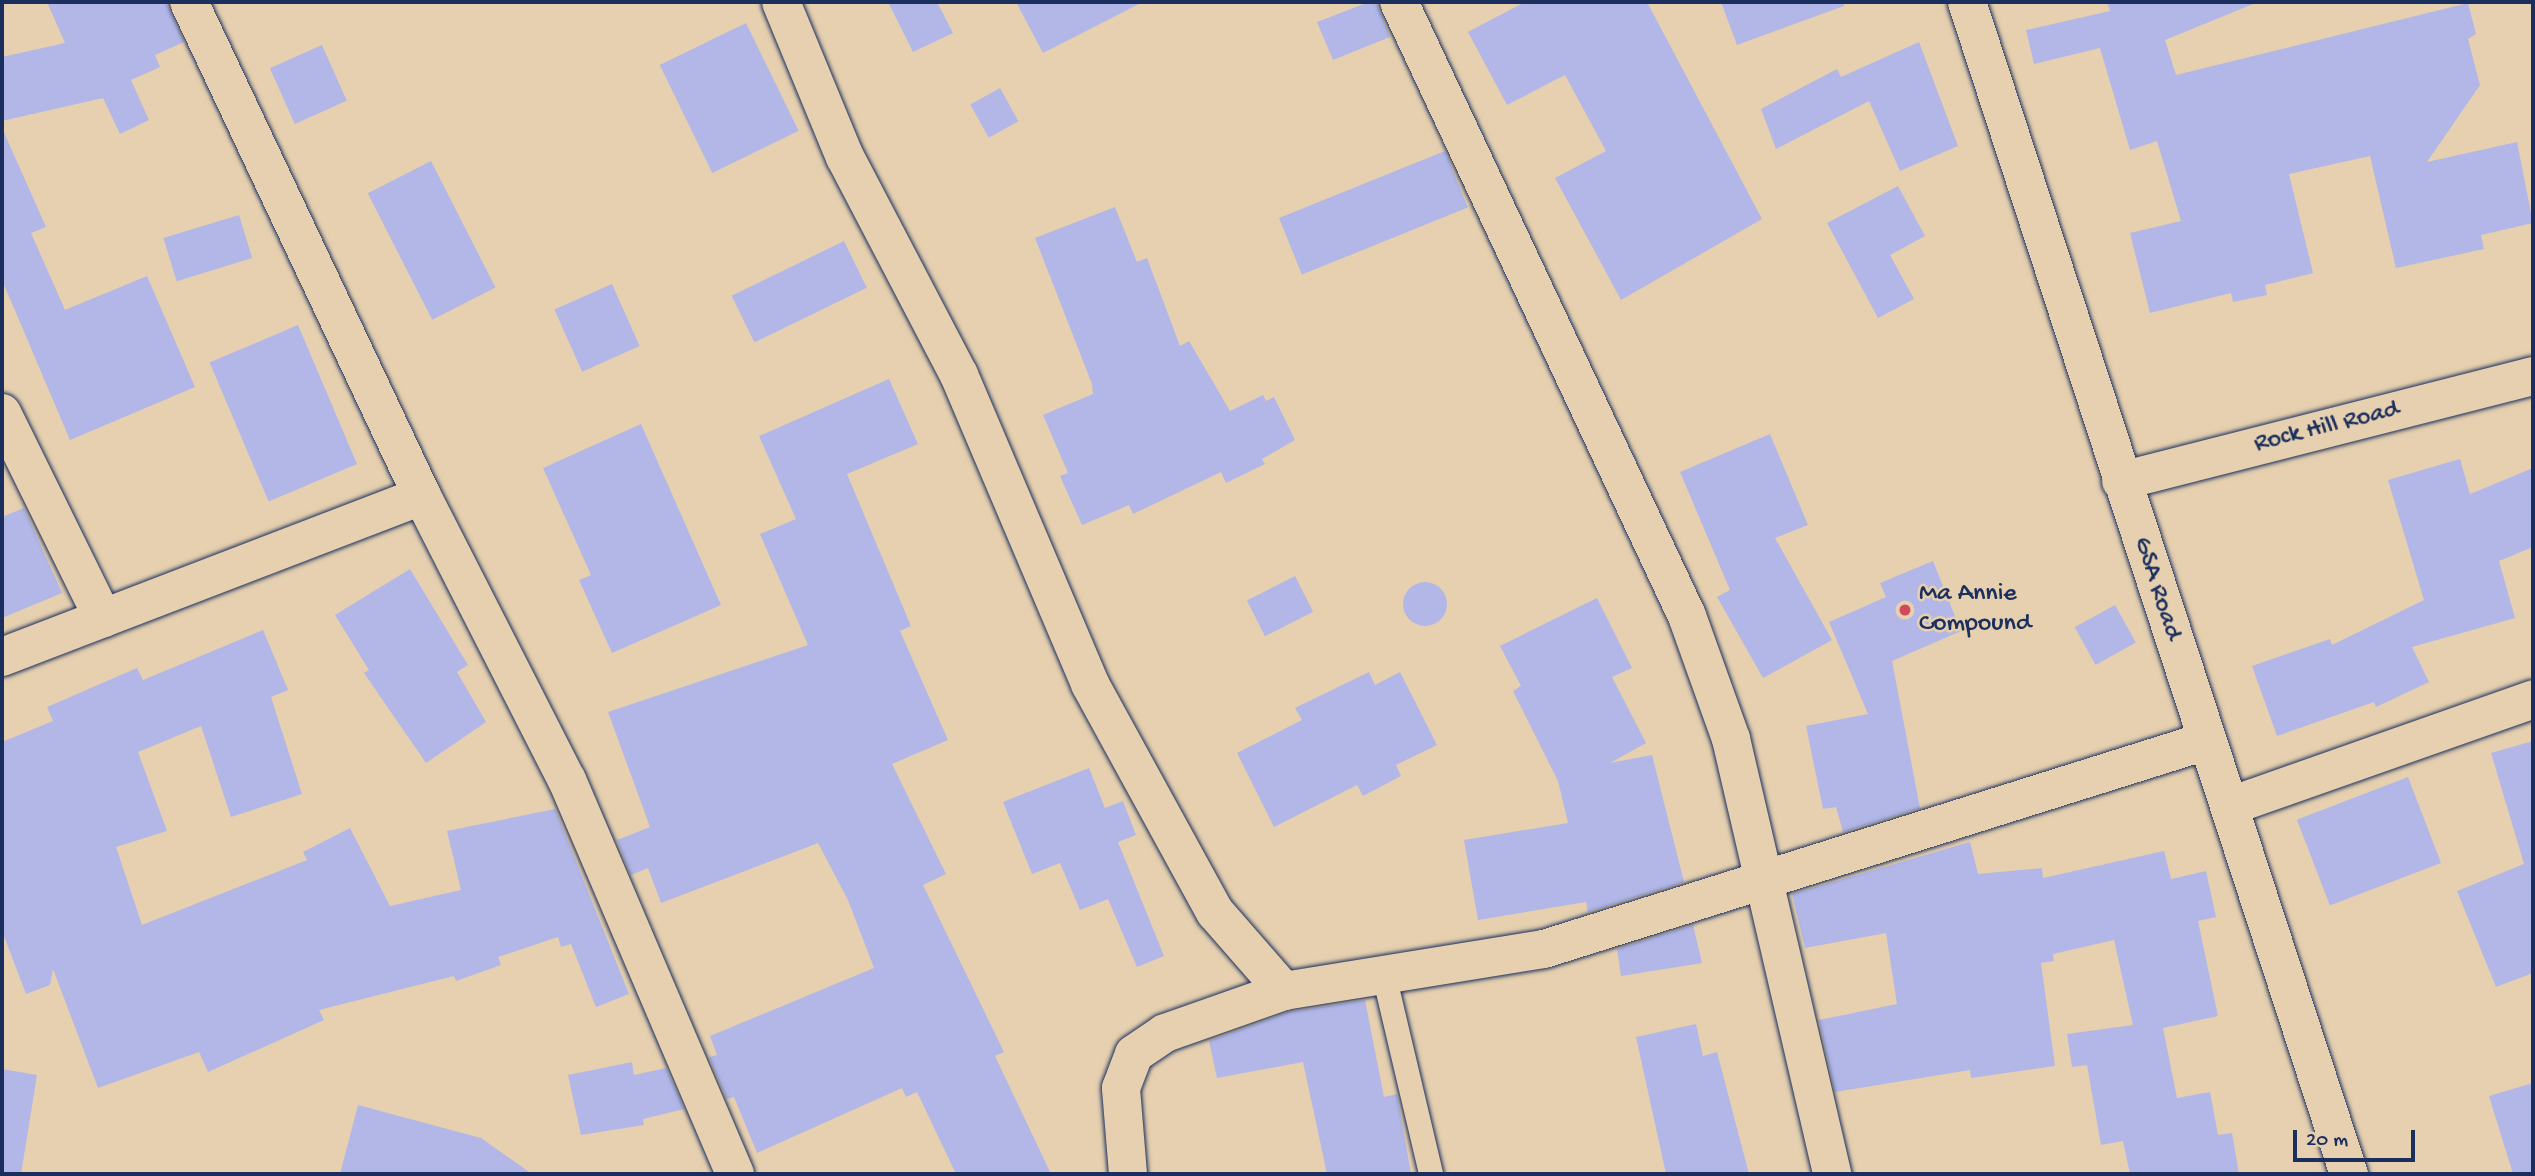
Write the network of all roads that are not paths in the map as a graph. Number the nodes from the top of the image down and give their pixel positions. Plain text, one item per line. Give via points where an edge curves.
1 (189, 2) edge
2 (781, 2) edge
3 (1399, 2) edge
4 (1971, 3) edge
5 (2533, 376) edge
6 (2, 413) edge
7 (2121, 481) junction
8 (422, 496) junction
9 (103, 618) junction
10 (2, 657) edge
11 (2533, 699) edge
12 (2206, 741) junction
13 (2230, 806) junction
14 (1762, 883) junction
15 (1385, 979) junction
16 (1284, 991) junction
17 (732, 1174) edge
18 (1128, 1174) edge
19 (1431, 1174) edge
20 (1832, 1174) edge
21 (2349, 1174) edge

1 - 8 street
2 - 16 street via 845,157 959,374 1090,684 1215,912
3 - 14 street via 1687,616 1731,739
4 - 7 street, GSA Road
5 - 7 street, Rock Hill Road
6 - 9 street
7 - 12 street, GSA Road
8 - 9 street
8 - 17 street via 567,780
9 - 10 street
11 - 13 street
12 - 13 street, GSA Road
12 - 14 street
13 - 21 street, GSA Road
14 - 15 street via 1544,949
14 - 20 street
15 - 16 street
15 - 19 lane
16 - 18 street via 1165,1033 1134,1054 1121,1088

